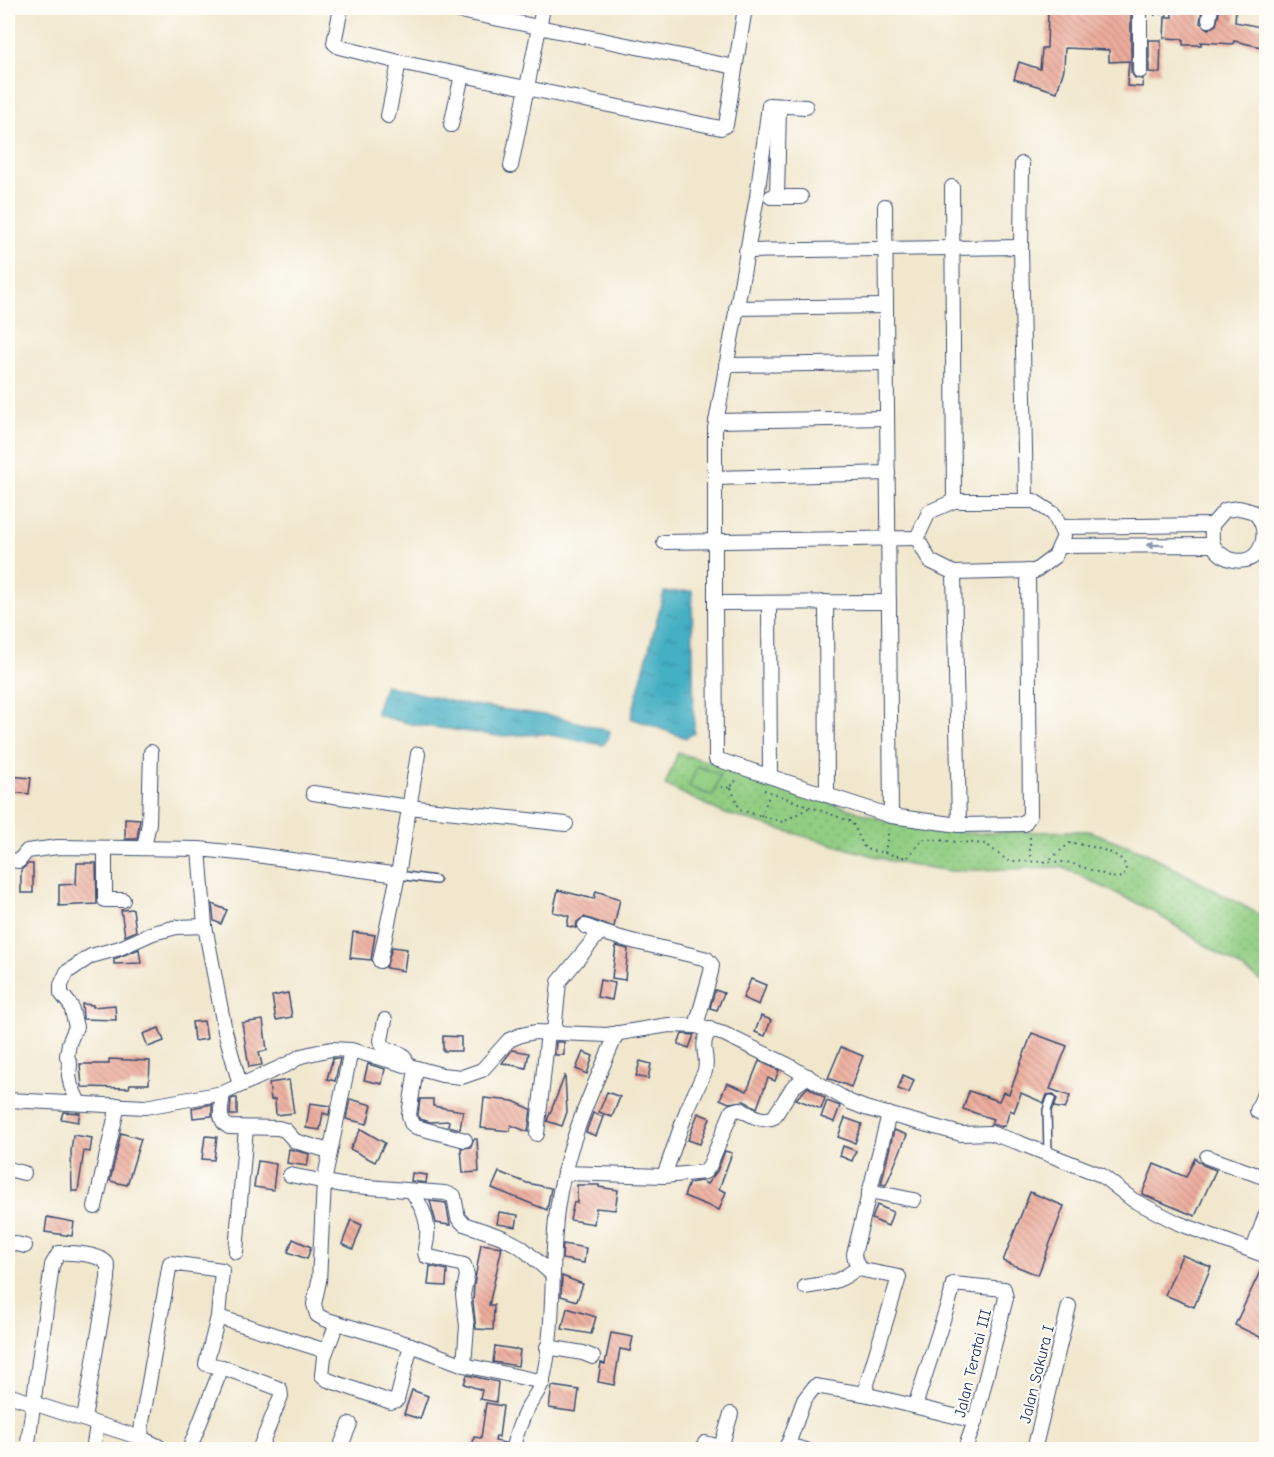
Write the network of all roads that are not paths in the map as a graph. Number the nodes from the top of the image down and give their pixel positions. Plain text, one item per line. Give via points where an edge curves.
1 (341, 8) edge
2 (445, 8) edge
3 (543, 8) edge
4 (745, 8) edge
5 (1140, 8) edge
6 (539, 27) junction
7 (399, 62) junction
8 (735, 68) junction
9 (1140, 71) dead end
10 (462, 75) junction
11 (526, 88) junction
12 (779, 106) junction
13 (806, 107) dead end
14 (388, 116) dead end
15 (451, 125) dead end
16 (1022, 164) dead end
17 (511, 166) dead end
18 (952, 187) dead end
19 (757, 197) junction
20 (777, 197) junction
21 (801, 197) dead end
22 (885, 206) dead end
23 (1021, 247) junction
24 (886, 248) junction
25 (952, 249) junction
26 (746, 251) junction
27 (886, 306) junction
28 (736, 308) junction
29 (887, 363) junction
30 (726, 365) junction
31 (887, 418) junction
32 (716, 422) junction
33 (888, 473) junction
34 (715, 478) junction
35 (954, 501) junction
36 (1026, 501) junction
37 (1212, 525) junction
38 (1265, 525) edge
39 (1060, 527) junction
40 (916, 538) junction
41 (888, 539) junction
42 (715, 540) junction
43 (664, 542) dead end
44 (1213, 545) junction
45 (1266, 545) edge
46 (1060, 546) junction
47 (1028, 572) junction
48 (954, 573) junction
49 (889, 602) junction
50 (715, 603) junction
51 (769, 603) junction
52 (826, 603) junction
53 (151, 752) dead end
54 (417, 754) dead end
55 (773, 778) junction
56 (313, 793) dead end
57 (827, 795) junction
58 (409, 807) junction
59 (891, 816) junction
60 (566, 824) dead end
61 (959, 825) junction
62 (105, 848) junction
63 (144, 848) junction
64 (199, 849) junction
65 (8, 860) edge
66 (398, 875) junction
67 (436, 880) dead end
68 (123, 900) dead end
69 (205, 926) junction
70 (585, 926) dead end
71 (600, 932) junction
72 (380, 961) dead end
73 (385, 1020) dead end
74 (703, 1027) junction
75 (551, 1032) junction
76 (617, 1034) junction
77 (351, 1050) junction
78 (411, 1067) junction
79 (808, 1076) junction
80 (240, 1085) junction
81 (1266, 1089) edge
82 (223, 1093) junction
83 (1051, 1099) dead end
84 (8, 1100) edge
85 (79, 1103) junction
86 (118, 1105) junction
87 (889, 1114) junction
88 (1266, 1115) edge
89 (246, 1128) junction
90 (537, 1134) dead end
91 (465, 1140) dead end
92 (329, 1151) junction
93 (1048, 1156) junction
94 (1207, 1157) dead end
95 (8, 1169) edge
96 (24, 1173) dead end
97 (564, 1173) junction
98 (290, 1175) dead end
99 (664, 1176) junction
100 (1266, 1179) edge
101 (324, 1182) junction
102 (412, 1191) junction
103 (869, 1191) junction
104 (914, 1200) dead end
105 (95, 1207) dead end
106 (1266, 1214) edge
107 (8, 1242) edge
108 (25, 1246) dead end
109 (1253, 1250) junction
110 (236, 1252) dead end
111 (1266, 1256) edge
112 (858, 1267) junction
113 (552, 1274) junction
114 (805, 1287) dead end
115 (1069, 1306) dead end
116 (218, 1317) junction
117 (338, 1323) junction
118 (411, 1345) junction
119 (548, 1347) junction
120 (326, 1351) junction
121 (593, 1357) dead end
122 (464, 1365) junction
123 (222, 1368) junction
124 (543, 1382) junction
125 (864, 1394) junction
126 (8, 1395) edge
127 (33, 1402) junction
128 (915, 1406) junction
129 (731, 1414) dead end
130 (84, 1419) junction
131 (975, 1421) junction
132 (350, 1424) dead end
133 (97, 1425) junction
134 (141, 1438) junction
135 (705, 1443) dead end
136 (787, 1447) edge
137 (726, 1448) edge
138 (27, 1449) edge
139 (93, 1449) edge
140 (157, 1449) edge
141 (189, 1449) edge
142 (260, 1449) edge
143 (339, 1449) edge
144 (512, 1449) edge
145 (806, 1449) edge
146 (965, 1449) edge
147 (1034, 1449) edge

1 - 7 street via 336,45
2 - 6 street
3 - 6 street
4 - 8 street
5 - 9 street
6 - 8 street
6 - 11 street
7 - 10 street
7 - 14 street
8 - 11 street via 726,125 721,128
10 - 11 street
10 - 15 street
11 - 17 street
12 - 13 street
12 - 19 street via 769,105
12 - 20 street
16 - 23 street
18 - 25 street
19 - 20 street
19 - 26 street
20 - 21 street
22 - 24 street
23 - 25 street
23 - 36 street
24 - 25 street
24 - 26 street
24 - 27 street
25 - 35 street
26 - 28 street
27 - 28 street
27 - 29 street
28 - 30 street
29 - 30 street
29 - 31 street
30 - 32 street
31 - 32 street
31 - 33 street
32 - 34 street
33 - 34 street
33 - 41 street
34 - 42 street
35 - 36 street
35 - 40 street via 929,512
36 - 39 street via 1034,501 1054,514
37 - 38 street via 1225,510 1239,508 1253,512
37 - 39 street
37 - 44 street
38 - 45 street
39 - 46 street via 1064,536
40 - 41 street
40 - 48 street via 930,561
41 - 42 street
41 - 49 street
42 - 43 street
42 - 50 street
44 - 45 street via 1224,557 1239,562 1255,558
44 -> 46 street
46 - 47 street via 1055,556
47 - 48 street
47 - 61 street via 1030,815 1024,824
48 - 61 street
49 - 52 street
49 - 59 street
50 - 51 street
50 - 55 street via 716,759
51 - 52 street
51 - 55 street
52 - 57 street
53 - 63 street via 143,796 149,823
54 - 58 street
55 - 57 street
56 - 58 street
57 - 59 street
58 - 60 street
58 - 66 street
59 - 61 street
62 - 63 street
62 - 65 street via 32,849 19,861
62 - 68 street via 105,900
63 - 64 street
64 - 66 street
64 - 69 street
66 - 67 lane
66 - 72 street
69 - 80 street via 225,1031
69 - 85 street via 153,933 91,956 66,972 61,993 71,1006 76,1028 67,1056 71,1086
70 - 71 street
71 - 74 street via 707,959 712,965
71 - 75 street via 559,982
73 - 78 street via 383,1047 403,1055
74 - 76 street via 650,1026
74 - 79 street via 756,1048
74 - 99 street via 705,1071
75 - 76 street
75 - 78 street via 509,1040 482,1070 462,1077
75 - 90 street
76 - 97 street via 587,1103
77 - 78 street
77 - 80 street via 331,1049 301,1056
77 - 92 street
78 - 91 street via 411,1123
79 - 87 street via 850,1102
79 - 99 street via 793,1087 770,1120 740,1109 732,1111 705,1172
80 - 82 street
81 - 88 street via 1257,1111
82 - 86 street via 145,1107
82 - 89 street via 222,1122 228,1127
83 - 93 lane via 1047,1110
84 - 85 street
85 - 86 street
86 - 105 street
87 - 93 street via 961,1134 990,1133
87 - 103 street
89 - 92 street via 285,1130 295,1142
89 - 110 street
92 - 101 street
93 - 109 street via 1101,1175 1133,1200 1178,1223
94 - 100 street
95 - 96 street
97 - 99 street
97 - 113 street
98 - 101 street
101 - 102 street
101 - 117 street via 319,1281 314,1304 317,1315
102 - 113 street via 454,1196 458,1218 464,1224 521,1247
102 - 122 street via 425,1213 424,1253 464,1265 467,1275 463,1295 467,1326
103 - 104 street
103 - 112 street via 854,1254
106 - 109 street
107 - 108 street
109 - 111 street
112 - 114 street via 836,1282
112 - 125 street via 899,1277
113 - 119 street
115 - 147 street, Jalan Sakura I
116 - 120 street
116 - 123 street via 206,1364
116 - 134 street via 222,1270 170,1263
117 - 118 street
117 - 120 street
118 - 120 street via 395,1402 328,1380 322,1375
118 - 122 street
119 - 121 street
119 - 124 street
122 - 124 street
123 - 141 street
123 - 142 street via 280,1389 281,1396
124 - 144 street via 527,1408
125 - 128 street
125 - 136 street via 815,1386 804,1400
126 - 127 street
127 - 130 street
127 - 130 street via 52,1265 59,1253 99,1257 108,1267 108,1279
127 - 138 street
128 - 131 street
128 - 131 street, Jalan Teratai III via 953,1284 1000,1288 1006,1292 1006,1298
129 - 137 street
130 - 133 street
131 - 146 street, Jalan Teratai III
132 - 143 street
133 - 134 street
133 - 139 street
134 - 140 street via 158,1446
135 - 137 street
136 - 145 street

